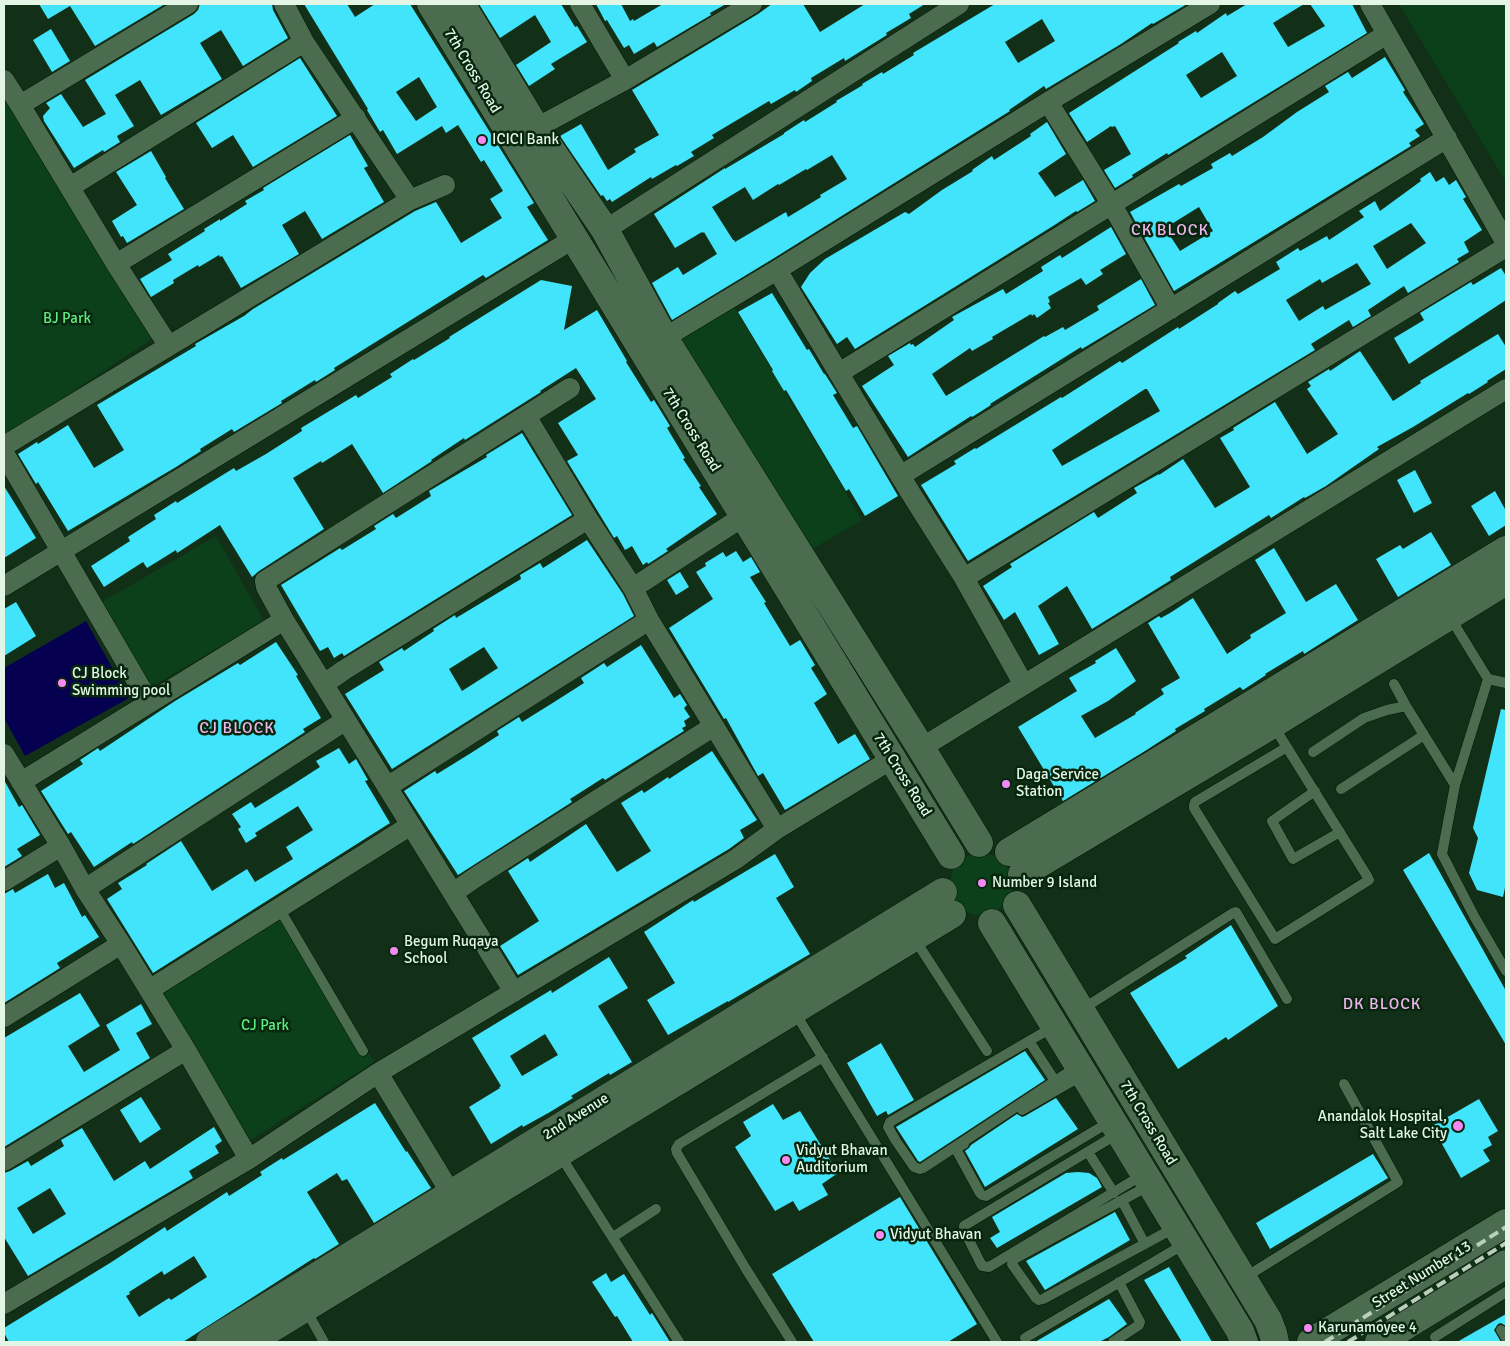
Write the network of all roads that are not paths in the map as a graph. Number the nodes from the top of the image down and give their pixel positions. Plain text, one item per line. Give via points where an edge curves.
1 (188, 4) edge
2 (285, 4) edge
3 (431, 4) edge
4 (461, 4) edge
5 (580, 4) edge
6 (752, 4) edge
7 (960, 4) edge
8 (1210, 4) edge
9 (1370, 4) edge
10 (1387, 34) junction
11 (304, 42) junction
12 (487, 71) junction
13 (625, 80) junction
14 (10, 93) edge
15 (1048, 102) junction
16 (356, 118) junction
17 (536, 128) junction
18 (1447, 138) junction
19 (445, 185) dead end
20 (70, 187) junction
21 (410, 200) junction
22 (1112, 206) junction
23 (605, 230) junction
24 (573, 239) junction
25 (1506, 243) edge
26 (1506, 248) edge
27 (116, 264) junction
28 (776, 270) junction
29 (628, 273) junction
30 (604, 288) junction
31 (1171, 309) junction
32 (664, 338) junction
33 (168, 345) junction
34 (839, 373) junction
35 (570, 388) dead end
36 (1506, 389) edge
37 (526, 416) junction
38 (4, 446) edge
39 (4, 453) edge
40 (900, 476) junction
41 (744, 516) junction
42 (588, 519) junction
43 (1506, 550) edge
44 (61, 551) junction
45 (964, 578) junction
46 (4, 586) edge
47 (633, 588) junction
48 (1502, 592) edge
49 (1450, 616) junction
50 (284, 620) junction
51 (649, 620) junction
52 (1488, 679) junction
53 (1506, 683) edge
54 (324, 684) junction
55 (1394, 684) dead end
56 (1024, 685) junction
57 (149, 702) junction
58 (1406, 706) junction
59 (346, 720) junction
60 (1273, 724) junction
61 (714, 726) junction
62 (1424, 735) junction
63 (1287, 747) junction
64 (921, 748) junction
65 (1313, 752) dead end
66 (4, 754) edge
67 (892, 759) junction
68 (21, 782) junction
69 (1454, 785) junction
70 (387, 786) junction
71 (1340, 789) dead end
72 (1314, 791) junction
73 (411, 825) junction
74 (777, 829) junction
75 (1340, 832) junction
76 (979, 843) junction
77 (61, 846) junction
78 (951, 856) junction
79 (1016, 863) junction
80 (4, 881) edge
81 (85, 888) junction
82 (453, 893) junction
83 (947, 903) junction
84 (1017, 905) junction
85 (280, 908) junction
86 (992, 923) junction
87 (914, 937) junction
88 (121, 944) junction
89 (1506, 971) edge
90 (149, 990) junction
91 (514, 992) junction
92 (1287, 999) dead end
93 (794, 1010) junction
94 (1080, 1010) junction
95 (4, 1017) edge
96 (1055, 1026) junction
97 (1029, 1041) junction
98 (186, 1050) junction
99 (363, 1051) dead end
100 (987, 1051) dead end
101 (823, 1057) junction
102 (1081, 1070) junction
103 (378, 1073) junction
104 (1055, 1081) junction
105 (1344, 1084) dead end
106 (1116, 1127) junction
107 (1088, 1152) junction
108 (560, 1154) junction
109 (249, 1159) junction
110 (4, 1161) edge
111 (1148, 1179) junction
112 (1114, 1193) junction
113 (1122, 1201) junction
114 (457, 1203) junction
115 (656, 1209) dead end
116 (1506, 1223) edge
117 (1182, 1235) junction
118 (612, 1238) junction
119 (1145, 1244) junction
120 (1506, 1264) edge
121 (1243, 1278) junction
122 (1119, 1282) junction
123 (1506, 1292) edge
124 (4, 1304) edge
125 (305, 1309) junction
126 (1431, 1330) edge
127 (1025, 1338) dead end
128 (210, 1342) edge
129 (249, 1342) edge
130 (324, 1342) edge
131 (679, 1342) edge
132 (792, 1342) edge
133 (998, 1342) edge
134 (1112, 1342) edge
135 (1244, 1342) edge
136 (1275, 1342) edge
137 (1311, 1342) edge
138 (1379, 1342) edge

1 - 14 street
2 - 11 street
3 - 12 street, 7th Cross Road
4 - 12 street, 7th Cross Road
5 - 13 street
6 - 13 street
7 - 23 street
8 - 15 street
9 - 10 street
10 - 18 street
10 - 22 street
11 - 16 street
11 - 20 street
12 - 17 street, 7th Cross Road
12 - 24 street, 7th Cross Road
13 - 17 street
14 - 20 street
15 - 22 street
15 - 28 street
16 - 21 street
16 - 27 street
17 - 23 street, 7th Cross Road
18 - 25 street
18 - 31 street
19 - 21 street
20 - 27 street
21 - 33 street
22 - 31 street
22 - 34 street
23 - 29 street, 7th Cross Road
24 - 30 street, 7th Cross Road
24 - 44 street
26 - 45 street
27 - 33 street
28 - 32 street
28 - 34 street
29 - 30 street
29 - 32 street, 7th Cross Road
30 - 41 street, 7th Cross Road
31 - 40 street
32 - 64 street, 7th Cross Road
33 - 38 street
34 - 40 street
35 - 37 street
36 - 56 street
37 - 42 street
37 - 50 street via 269,577 265,581 266,587
39 - 44 street
40 - 45 street
41 - 47 street
41 - 67 street, 7th Cross Road
42 - 47 street
42 - 54 street
43 - 79 street
44 - 46 street
44 - 57 street
45 - 56 street
47 - 51 street
48 - 49 street
49 - 52 lane
49 - 60 street
50 - 54 street
50 - 57 street
51 - 61 street
51 - 70 street
52 - 53 lane
52 - 69 lane
54 - 59 street
55 - 58 lane
56 - 64 street
57 - 68 street
58 - 62 lane
58 - 65 lane via 1364,718
59 - 70 street
59 - 81 street
60 - 63 lane
60 - 79 street
61 - 74 street
61 - 82 street
62 - 69 lane
62 - 71 lane
63 - 72 lane
63 - 75 lane via 1194,805 1275,939 1369,880
64 - 76 street, 7th Cross Road
66 - 68 street
67 - 74 street
67 - 78 street, 7th Cross Road
68 - 77 street
69 - 89 lane via 1442,854
70 - 73 street
72 - 75 lane
72 - 75 lane via 1272,821 1293,859
73 - 82 street
73 - 85 street
74 - 91 street via 736,859
76 - 78 street via 967,845
76 - 79 street via 996,845
77 - 80 street
77 - 81 street
78 - 83 street via 942,878
79 - 84 street via 1023,888
81 - 88 street
82 - 91 street
83 - 86 street via 968,922
83 - 87 street, 2nd Avenue
83 - 114 street, 2nd Avenue
84 - 86 street via 1011,913
84 - 94 street, 7th Cross Road
85 - 90 street
85 - 99 lane
86 - 96 street, 7th Cross Road
87 - 93 street, 2nd Avenue
87 - 100 lane
88 - 90 street
88 - 95 street
90 - 98 street
91 - 103 street
92 - 94 lane via 1236,912
93 - 101 lane
93 - 108 street, 2nd Avenue
94 - 121 street, 7th Cross Road
96 - 97 lane
96 - 102 street, 7th Cross Road
97 - 104 lane
97 - 104 lane via 890,1122 888,1127 896,1141 914,1168 923,1168
98 - 109 street
98 - 110 street
101 - 132 lane via 679,1144 676,1149
101 - 133 lane
102 - 104 lane
102 - 106 street, 7th Cross Road
102 - 106 lane via 958,1148 980,1193 982,1196 989,1194
103 - 109 street
103 - 114 street
105 - 121 lane via 1398,1182
106 - 107 lane
106 - 111 street, 7th Cross Road
107 - 112 lane
107 - 112 lane via 964,1226 982,1266 989,1267
108 - 114 street, 2nd Avenue
108 - 118 lane
109 - 124 street
111 - 112 lane
111 - 113 lane
111 - 117 street, 7th Cross Road
113 - 119 lane
113 - 119 lane via 1014,1259 1012,1264 1038,1300
114 - 125 street, 2nd Avenue
114 - 128 street, 2nd Avenue
115 - 118 lane
116 - 137 street, Street Number 13
117 - 119 lane
117 - 122 lane
117 - 135 street, 7th Cross Road
118 - 131 lane
120 - 126 street
121 - 136 street, 7th Cross Road via 1268,1320
122 - 127 lane
122 - 134 lane via 1140,1322
123 - 126 lane
125 - 129 street, 2nd Avenue
125 - 130 lane
126 - 138 street

